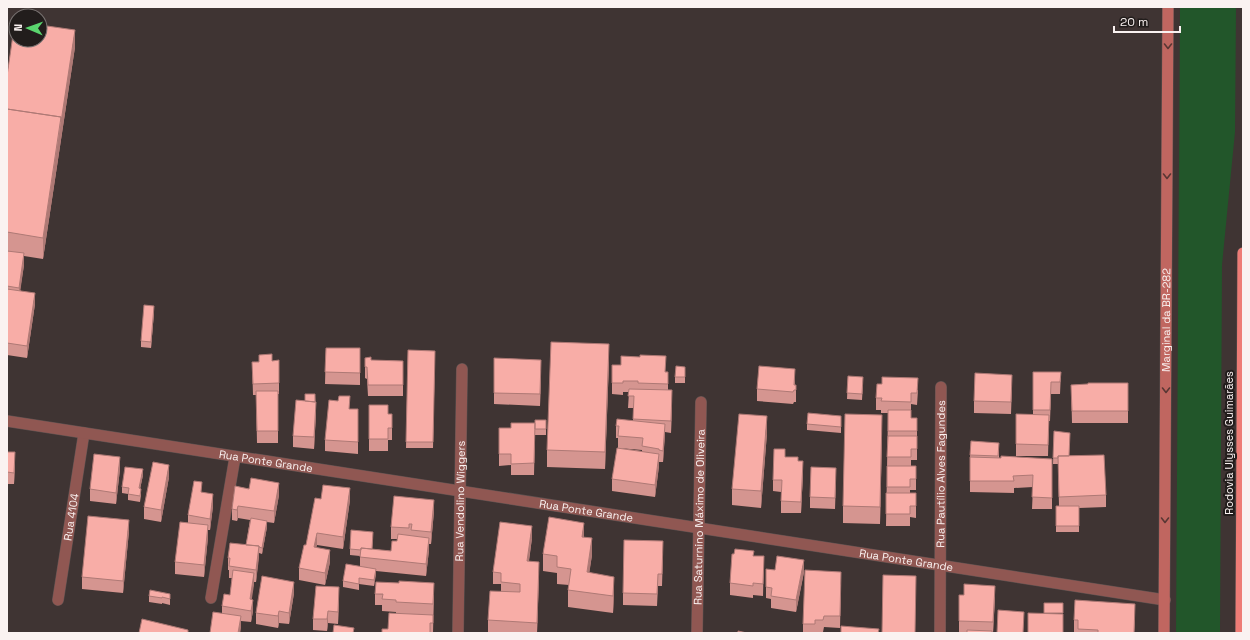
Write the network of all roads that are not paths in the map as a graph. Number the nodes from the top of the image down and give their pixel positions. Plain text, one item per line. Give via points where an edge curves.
1 (1168, 7) edge
2 (1243, 252) edge
3 (462, 369) dead end
4 (941, 387) dead end
5 (701, 402) dead end
6 (7, 421) edge
7 (84, 433) junction
8 (235, 457) junction
9 (460, 491) junction
10 (699, 528) junction
11 (940, 565) junction
12 (211, 598) dead end
13 (58, 600) dead end
14 (1165, 600) junction
15 (458, 633) edge
16 (697, 633) edge
17 (940, 633) edge
18 (1164, 633) edge
19 (1241, 633) edge

1 -> 14 main road, Marginal da BR-282
2 - 19 highway, Rodovia Ulysses Guimarães
3 - 9 street, Rua Vendolino Wiggers
4 - 11 street, Rua Pautílio Alves Fagundes
5 - 10 street, Rua Saturnino Máximo de Oliveira
6 - 7 street, Rua Ponte Grande
7 - 8 street, Rua Ponte Grande
7 - 13 street, Rua 4104
8 - 9 street, Rua Ponte Grande
8 - 12 street
9 - 10 street, Rua Ponte Grande
9 - 15 street, Rua Vendolino Wiggers
10 - 11 street, Rua Ponte Grande
10 - 16 street, Rua Saturnino Máximo de Oliveira
11 - 14 street, Rua Ponte Grande
11 - 17 street, Rua Pautílio Alves Fagundes
14 - 18 main road, Marginal da BR-282

